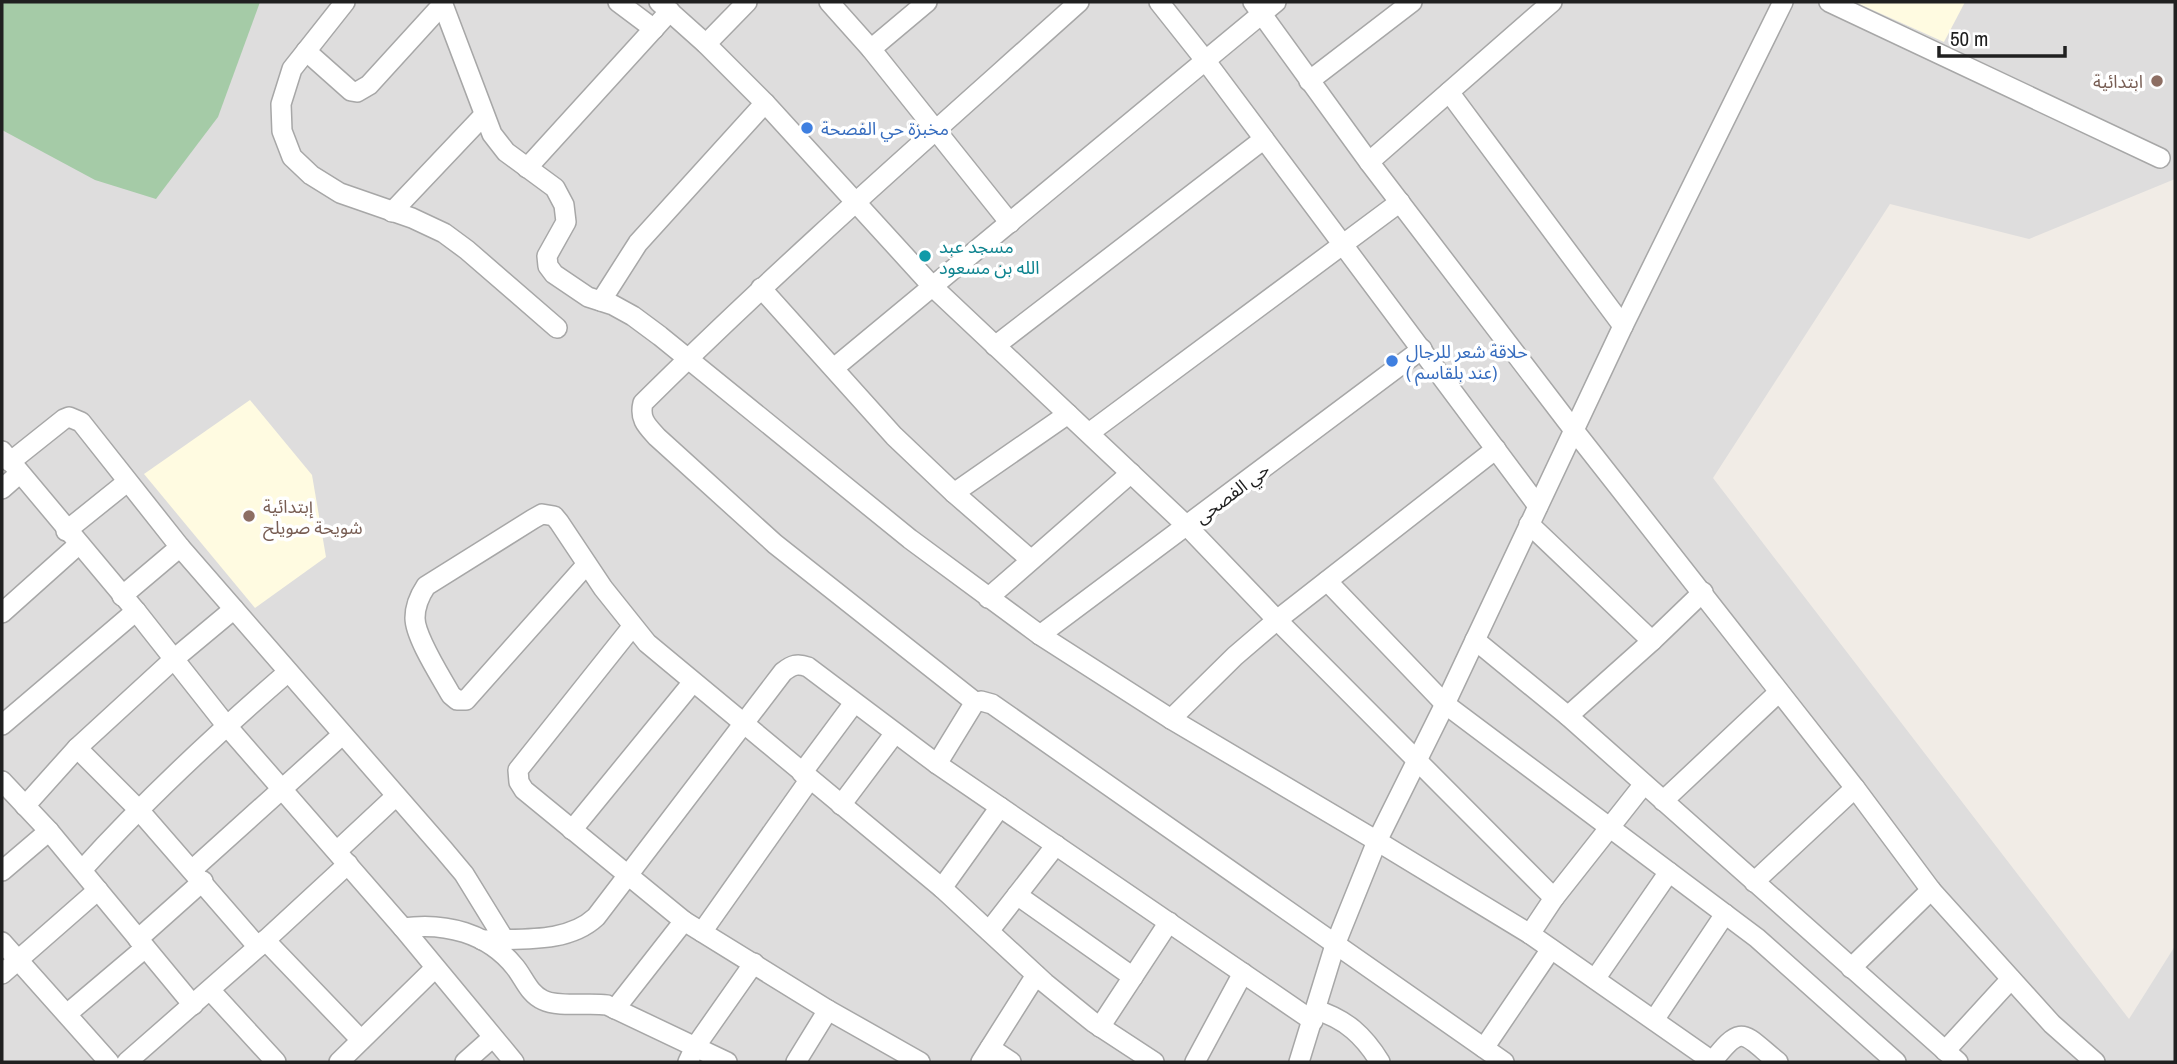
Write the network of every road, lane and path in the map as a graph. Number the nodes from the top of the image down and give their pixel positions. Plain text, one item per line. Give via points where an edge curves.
1 (345, 2) edge
2 (618, 2) edge
3 (747, 2) edge
4 (829, 2) edge
5 (927, 2) edge
6 (1079, 2) edge
7 (1159, 2) edge
8 (1412, 2) edge
9 (1552, 2) edge
10 (1783, 2) edge
11 (1829, 2) edge
12 (441, 5) edge
13 (1263, 5) edge
14 (664, 6) edge
15 (654, 29) junction
16 (706, 44) junction
17 (871, 49) junction
18 (306, 51) junction
19 (1205, 60) junction
20 (1310, 81) junction
21 (1449, 92) junction
22 (765, 103) junction
23 (484, 115) junction
24 (936, 130) junction
25 (1264, 139) junction
26 (2160, 158) dead end
27 (1369, 162) junction
28 (527, 168) junction
29 (857, 201) junction
30 (1400, 202) junction
31 (392, 212) junction
32 (1010, 223) junction
33 (1343, 244) junction
34 (933, 287) junction
35 (761, 288) junction
36 (601, 301) junction
37 (1623, 326) junction
38 (557, 328) dead end
39 (995, 346) junction
40 (1422, 349) junction
41 (687, 359) junction
42 (834, 368) junction
43 (1068, 414) junction
44 (1573, 429) junction
45 (1089, 433) junction
46 (1496, 449) junction
47 (10, 462) edge
48 (1131, 473) junction
49 (127, 482) junction
50 (2, 489) edge
51 (954, 493) junction
52 (1534, 515) junction
53 (1188, 527) junction
54 (72, 538) junction
55 (180, 547) junction
56 (1031, 560) junction
57 (587, 565) junction
58 (1327, 581) junction
59 (1703, 592) junction
60 (122, 596) junction
61 (988, 598) junction
62 (234, 609) junction
63 (136, 611) junction
64 (2, 613) edge
65 (1277, 620) junction
66 (632, 626) junction
67 (1040, 635) junction
68 (1475, 640) junction
69 (1653, 641) junction
70 (174, 659) junction
71 (288, 672) junction
72 (693, 682) junction
73 (1779, 692) junction
74 (975, 702) junction
75 (854, 703) junction
76 (1445, 704) junction
77 (1568, 716) junction
78 (1171, 719) junction
79 (2, 725) edge
80 (226, 725) junction
81 (744, 725) junction
82 (895, 733) junction
83 (342, 735) junction
84 (77, 748) junction
85 (1417, 760) junction
86 (937, 764) junction
87 (806, 776) junction
88 (2, 781) edge
89 (1644, 784) junction
90 (281, 788) junction
91 (1855, 788) junction
92 (396, 796) junction
93 (1663, 801) junction
94 (841, 805) junction
95 (25, 806) junction
96 (1000, 807) junction
97 (138, 809) junction
98 (1610, 829) junction
99 (572, 830) junction
100 (48, 831) junction
101 (1377, 841) junction
102 (1056, 845) junction
103 (343, 858) junction
104 (82, 870) junction
105 (2, 871) edge
106 (1668, 872) junction
107 (197, 875) junction
108 (628, 876) junction
109 (1754, 882) junction
110 (942, 888) junction
111 (98, 890) junction
112 (1931, 890) junction
113 (1017, 895) junction
114 (1554, 898) junction
115 (1725, 914) junction
116 (684, 921) junction
117 (1169, 922) junction
118 (403, 928) junction
119 (989, 931) junction
120 (702, 932) junction
121 (1530, 934) junction
122 (504, 939) junction
123 (482, 940) junction
124 (2, 942) edge
125 (142, 943) junction
126 (261, 944) junction
127 (1335, 945) junction
128 (1550, 949) junction
129 (17, 960) junction
130 (754, 963) junction
131 (434, 968) junction
132 (1852, 968) junction
133 (2, 974) edge
134 (1243, 974) junction
135 (1036, 975) junction
136 (1133, 977) junction
137 (1595, 979) junction
138 (2011, 979) junction
139 (210, 990) junction
140 (193, 1005) junction
141 (615, 1009) junction
142 (828, 1010) junction
143 (67, 1014) junction
144 (1315, 1016) junction
145 (1654, 1020) junction
146 (1100, 1027) junction
147 (492, 1038) junction
148 (362, 1040) junction
149 (1484, 1048) junction
150 (692, 1055) edge
151 (986, 1055) edge
152 (891, 1056) edge
153 (1952, 1057) edge
154 (267, 1059) edge
155 (109, 1062) edge
156 (127, 1062) edge
157 (339, 1062) edge
158 (465, 1062) edge
159 (514, 1062) edge
160 (727, 1062) edge
161 (796, 1062) edge
162 (920, 1062) edge
163 (1012, 1062) edge
164 (1154, 1062) edge
165 (1195, 1062) edge
166 (1299, 1062) edge
167 (1380, 1062) edge
168 (1504, 1062) edge
169 (1712, 1062) edge
170 (1778, 1062) edge
171 (1896, 1062) edge
172 (2095, 1062) edge

1 - 18 street
2 - 15 street
3 - 16 street
4 - 17 street
5 - 17 street
6 - 24 street
7 - 19 street
8 - 20 street
9 - 21 street
10 - 37 street
11 - 26 street
12 - 18 street via 369,85 357,92
12 - 23 street
13 - 19 street
13 - 20 street
14 - 15 street
14 - 16 street
15 - 28 street
16 - 22 street
17 - 24 street
18 - 31 street via 292,69 281,104 282,131 292,157 340,193
19 - 25 street
19 - 32 street
20 - 27 street
21 - 27 street
21 - 37 street
22 - 29 street
22 - 36 street via 638,243
23 - 28 street via 506,152
23 - 31 street
24 - 29 street
24 - 32 street
25 - 33 street
25 - 39 street
27 - 30 street
28 - 36 street via 555,188 564,205 566,222 547,257 548,266 588,297
29 - 34 street
29 - 35 street
30 - 33 street
30 - 44 street
31 - 38 street via 444,233
32 - 34 street
33 - 40 street
33 - 45 street
34 - 39 street
34 - 42 street
35 - 41 street
35 - 42 street
36 - 41 street via 633,316
37 - 44 street
39 - 43 street
40 - 46 street
40 - 53 street, حي الفصحى
41 - 61 street
41 - 74 street via 643,403 642,420 647,427 775,544
42 - 51 street via 894,436
43 - 45 street
43 - 51 street
44 - 52 street
44 - 59 street
45 - 48 street
46 - 52 street
46 - 58 street
47 - 49 street via 69,417 81,422
47 - 50 street
47 - 54 street
48 - 53 street
48 - 56 street
49 - 54 street
49 - 55 street
51 - 56 street
52 - 68 street
52 - 69 street
53 - 65 street
53 - 67 street, حي الفصحى
54 - 60 street
54 - 64 street
55 - 60 street
55 - 62 street
56 - 61 street
57 - 57 street via 549,513 426,586 416,606 416,625 451,695 457,701 466,700
57 - 66 street
58 - 65 street
58 - 76 street
59 - 69 street
59 - 73 street
60 - 63 street
61 - 67 street
62 - 70 street
62 - 71 street
63 - 70 street
63 - 79 street
65 - 78 street
65 - 85 street
66 - 72 street
66 - 99 street via 516,775 524,790
67 - 78 street
68 - 76 street
68 - 77 street
69 - 77 street
70 - 80 street
70 - 84 street
71 - 80 street
71 - 83 street
72 - 81 street
72 - 99 street
73 - 91 street
73 - 93 street
74 - 86 street
74 - 127 street via 992,704
75 - 81 street via 808,667 792,665
75 - 82 street
75 - 87 street
76 - 85 street
76 - 98 street
77 - 89 street
78 - 101 street
80 - 90 street
80 - 97 street
81 - 87 street
81 - 108 street
82 - 86 street
82 - 94 street
83 - 90 street
83 - 92 street
84 - 95 street
84 - 97 street
85 - 101 street
85 - 114 street
86 - 96 street
87 - 94 street
87 - 120 street
88 - 95 street
89 - 93 street
89 - 98 street
90 - 103 street
90 - 107 street
91 - 109 street
91 - 112 street
92 - 103 street
92 - 122 street via 464,874
93 - 109 street
94 - 110 street
95 - 100 street
96 - 102 street
96 - 110 street
97 - 104 street
97 - 107 street
98 - 106 street
98 - 114 street
99 - 108 street
100 - 104 street
100 - 105 street
101 - 121 street
101 - 127 street
102 - 113 street
102 - 117 street
103 - 118 street
103 - 126 street
104 - 111 street
106 - 115 street
106 - 137 street
107 - 125 street
107 - 126 street
108 - 116 street
108 - 122 street via 585,928
109 - 132 street
110 - 119 street
111 - 125 street
111 - 129 street
112 - 132 street
112 - 138 street
113 - 119 street
113 - 136 street
114 - 121 street
115 - 145 street
115 - 171 street
116 - 120 street
116 - 141 street
117 - 134 street
117 - 136 street
118 - 123 street via 447,927
118 - 131 street
119 - 135 street
120 - 130 street
121 - 128 street
122 - 123 street
123 - 141 street via 502,953 542,1000 591,1002
124 - 129 street
125 - 140 street
125 - 143 street
126 - 139 street
126 - 148 street
127 - 144 street
127 - 149 street
128 - 137 street
128 - 149 street
129 - 133 street
129 - 143 street
130 - 142 street
130 - 150 street
131 - 147 street
131 - 148 street
132 - 153 street
134 - 144 street
134 - 165 street
135 - 146 street
135 - 151 street
136 - 146 street
137 - 145 street
138 - 153 street
138 - 172 street
139 - 140 street
139 - 154 street
140 - 156 street
141 - 150 street
142 - 152 street
142 - 161 street
143 - 155 street
144 - 166 street
144 - 167 street via 1333,1016 1353,1028
145 - 169 street
146 - 164 street
147 - 158 street
147 - 159 street
148 - 157 street
149 - 168 street
150 - 160 street
151 - 163 street
152 - 162 street
169 - 170 street via 1736,1036 1746,1036

